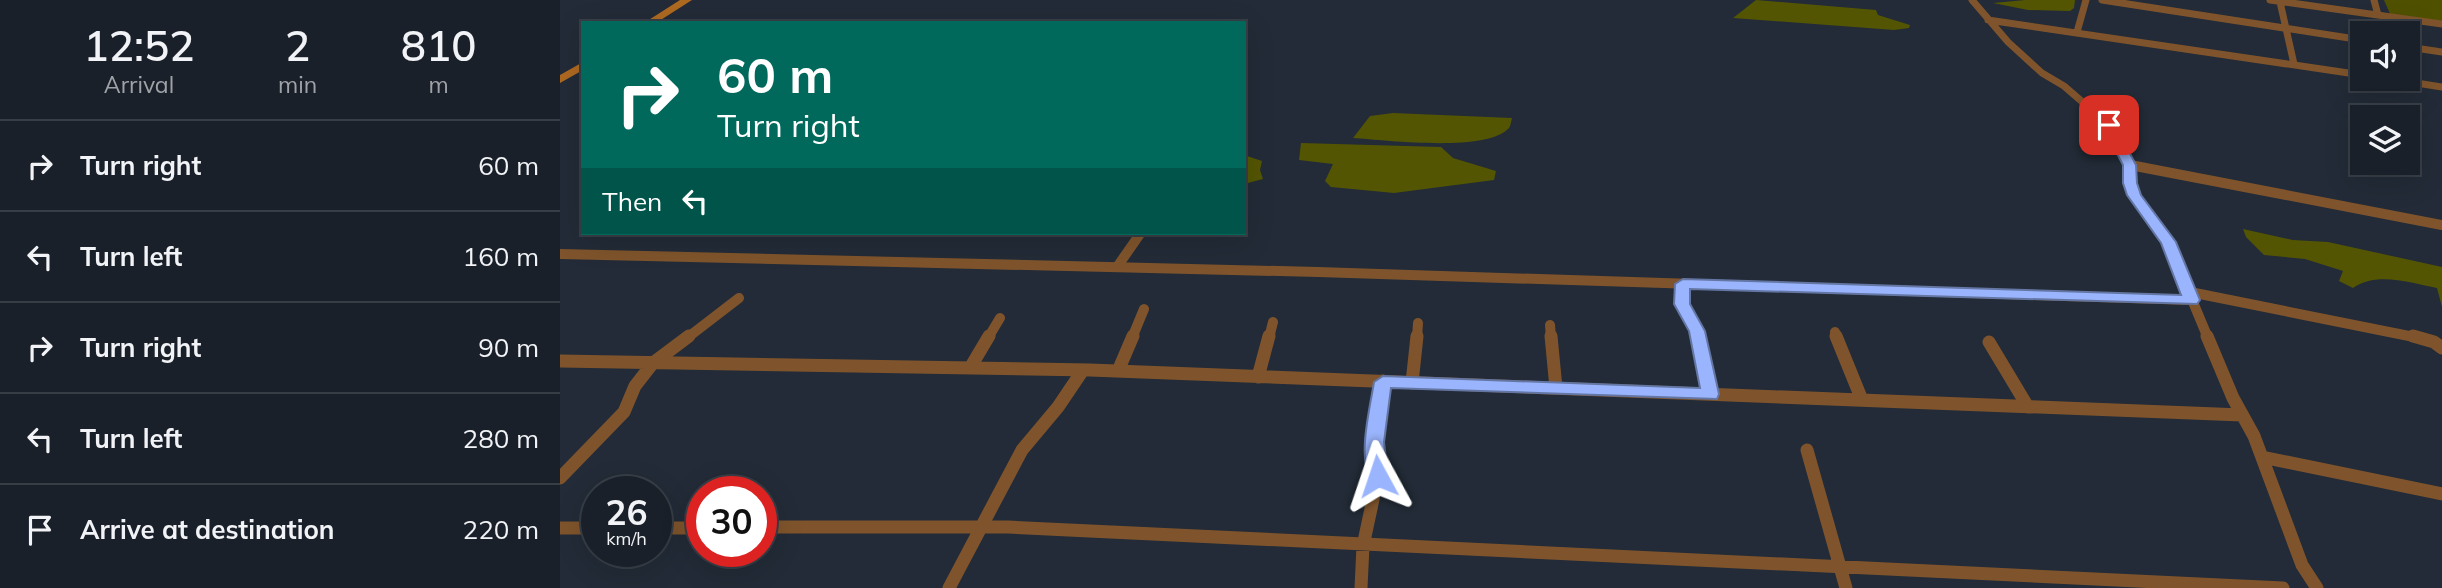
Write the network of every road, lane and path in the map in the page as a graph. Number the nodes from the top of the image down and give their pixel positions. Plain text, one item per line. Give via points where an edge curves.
1 (687, 0) edge
2 (1972, 0) edge
3 (2086, 0) edge
4 (2102, 0) edge
5 (2270, 0) edge
6 (2374, 0) edge
7 (2280, 2) edge
8 (2378, 15) junction
9 (1988, 20) junction
10 (652, 21) edge
11 (2442, 24) edge
12 (2286, 28) junction
13 (2077, 32) junction
14 (2350, 38) edge
15 (2420, 49) edge
16 (2442, 52) edge
17 (2294, 64) junction
18 (581, 66) edge
19 (2350, 73) edge
20 (560, 80) edge
21 (2420, 83) edge
22 (2442, 86) edge
23 (2130, 165) junction
24 (2442, 225) edge
25 (1139, 235) edge
26 (560, 254) edge
27 (1117, 267) junction
28 (1683, 284) junction
29 (2191, 296) junction
30 (739, 299) dead end
31 (1144, 309) dead end
32 (1000, 318) dead end
33 (1273, 322) dead end
34 (1418, 323) dead end
35 (1550, 325) dead end
36 (1835, 332) dead end
37 (1989, 342) dead end
38 (2442, 348) edge
39 (560, 362) edge
40 (653, 363) junction
41 (970, 368) junction
42 (1083, 370) junction
43 (1118, 371) junction
44 (1258, 377) junction
45 (1383, 382) junction
46 (1412, 383) junction
47 (1556, 388) junction
48 (1710, 394) junction
49 (1862, 400) junction
50 (2028, 407) junction
51 (2242, 415) junction
52 (1807, 450) dead end
53 (2262, 457) junction
54 (560, 478) edge
55 (2442, 494) edge
56 (777, 527) edge
57 (980, 527) junction
58 (560, 528) edge
59 (581, 528) edge
60 (1363, 546) junction
61 (1839, 568) junction
62 (2259, 587) edge
63 (949, 588) edge
64 (1361, 588) edge
65 (1846, 588) edge
66 (2283, 588) edge
67 (2317, 588) edge

1 - 10 street
2 - 9 street
3 - 13 street
4 - 12 street
5 - 7 street
6 - 8 street
7 - 8 street
7 - 12 street
8 - 11 street
9 - 13 street
9 - 23 street via 2042,73 2109,125
12 - 14 street
12 - 17 street
13 - 17 street
15 - 16 street
17 - 19 street
18 - 20 street
21 - 22 street
23 - 24 street
23 - 29 street via 2134,195 2168,242
25 - 27 street
26 - 27 street
27 - 28 street
28 - 29 street
28 - 48 street via 1682,304 1697,331
29 - 38 street via 2410,335
29 - 51 street
30 - 40 street
31 - 43 street
32 - 41 street
33 - 44 street
34 - 46 street
35 - 47 street
36 - 49 street
37 - 50 street
39 - 40 street
40 - 41 street
40 - 54 street via 635,386 624,412
41 - 42 street
42 - 43 street
42 - 57 street via 1022,450
43 - 44 street
44 - 45 street
45 - 46 street
45 - 60 street via 1375,442 1378,476
46 - 47 street
47 - 48 street
48 - 49 street
49 - 50 street
50 - 51 street
51 - 53 street
52 - 61 street
53 - 55 street
53 - 67 street via 2302,565
56 - 57 street
57 - 60 street
57 - 63 street
58 - 59 street
60 - 61 street
60 - 64 street
61 - 62 street
61 - 65 street
62 - 66 street

